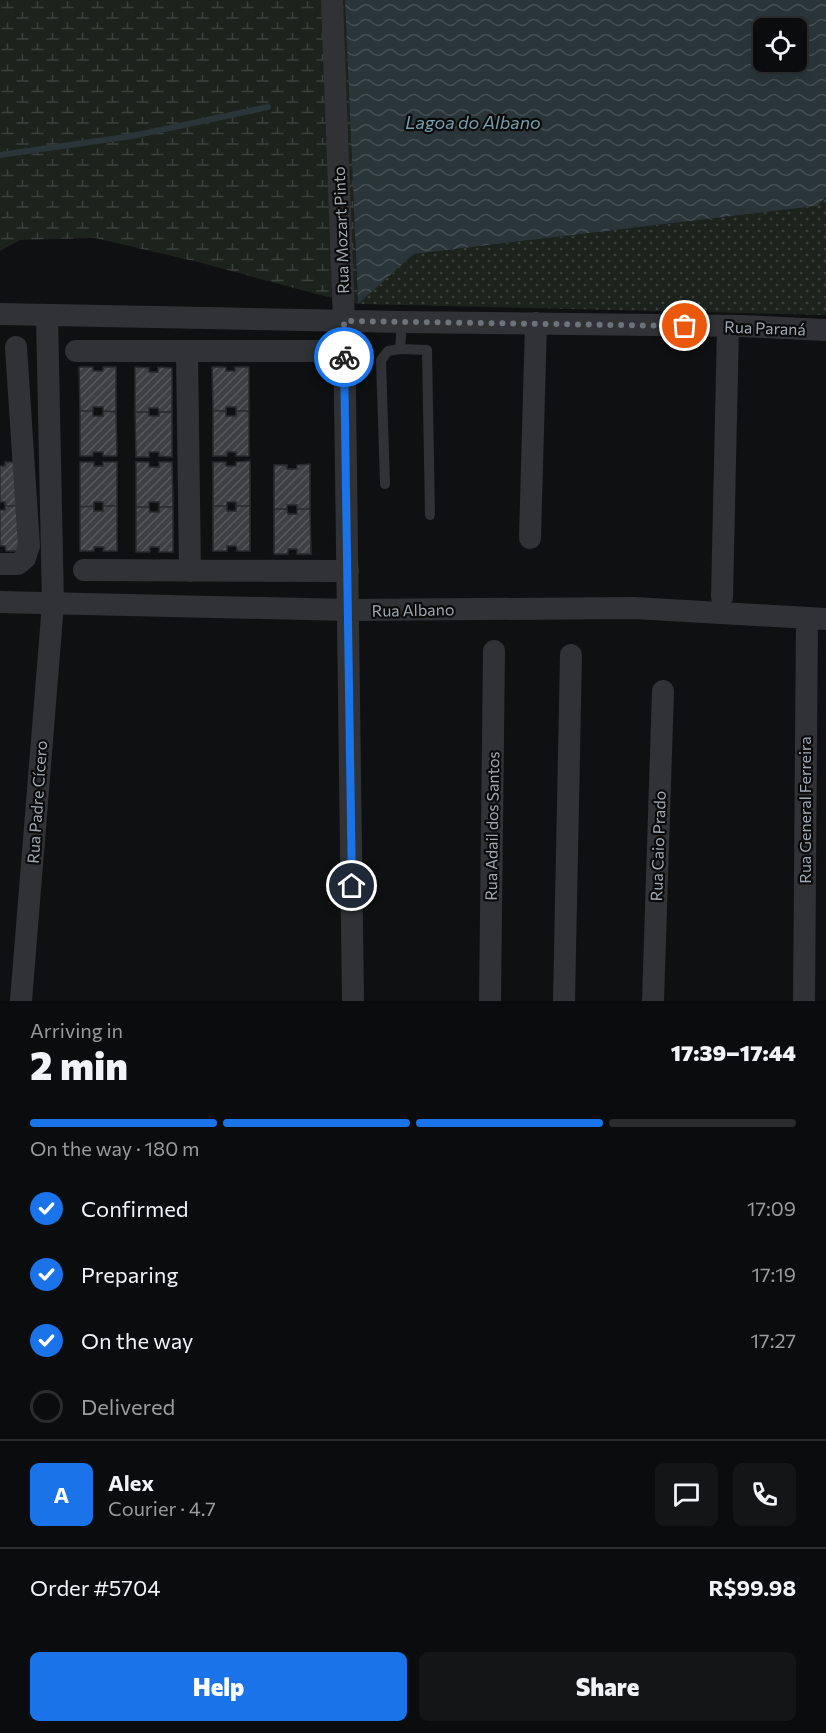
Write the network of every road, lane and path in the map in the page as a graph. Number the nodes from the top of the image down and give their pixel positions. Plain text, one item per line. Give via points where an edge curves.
1 (332, 0) edge
2 (0, 314) edge
3 (42, 315) junction
4 (344, 321) junction
5 (402, 322) junction
6 (536, 323) junction
7 (728, 326) junction
8 (826, 330) edge
9 (8, 347) edge
10 (400, 349) junction
11 (76, 351) dead end
12 (344, 351) junction
13 (187, 352) junction
14 (385, 484) dead end
15 (430, 515) dead end
16 (530, 538) dead end
17 (0, 564) edge
18 (84, 570) dead end
19 (190, 571) junction
20 (348, 571) junction
21 (722, 597) dead end
22 (0, 602) edge
23 (53, 604) junction
24 (348, 610) junction
25 (816, 618) edge
26 (494, 651) dead end
27 (571, 656) dead end
28 (663, 691) dead end
29 (21, 1001) edge
30 (353, 1001) edge
31 (490, 1001) edge
32 (564, 1001) edge
33 (653, 1001) edge
34 (804, 1001) edge

1 - 4 street, Rua Mozart Pinto
2 - 3 street, Rua Paraná
3 - 4 street, Rua Paraná
3 - 9 street
3 - 23 street, Rua Padre Cícero
4 - 5 street, Rua Paraná
4 - 12 street, Rua Mozart Pinto
5 - 6 street, Rua Paraná
5 - 10 lane
6 - 7 street, Rua Paraná
6 - 16 street
7 - 8 street, Rua Paraná
7 - 21 street
9 - 17 street via 29,546 18,564
10 - 14 lane via 388,351 381,360
10 - 15 lane via 427,350
11 - 13 street
12 - 13 street
12 - 20 street, Rua Mozart Pinto
13 - 19 street
18 - 19 street
19 - 20 street
20 - 24 street, Rua Mozart Pinto
22 - 23 street, Rua Albano
23 - 24 street, Rua Albano
23 - 29 street, Rua Padre Cícero
24 - 25 street, Rua Albano via 634,608
24 - 30 street, Rua Mozart Pinto
25 - 34 street, Rua General Ferreira
26 - 31 street, Rua Adail dos Santos
27 - 32 street
28 - 33 street, Rua Caio Prado

